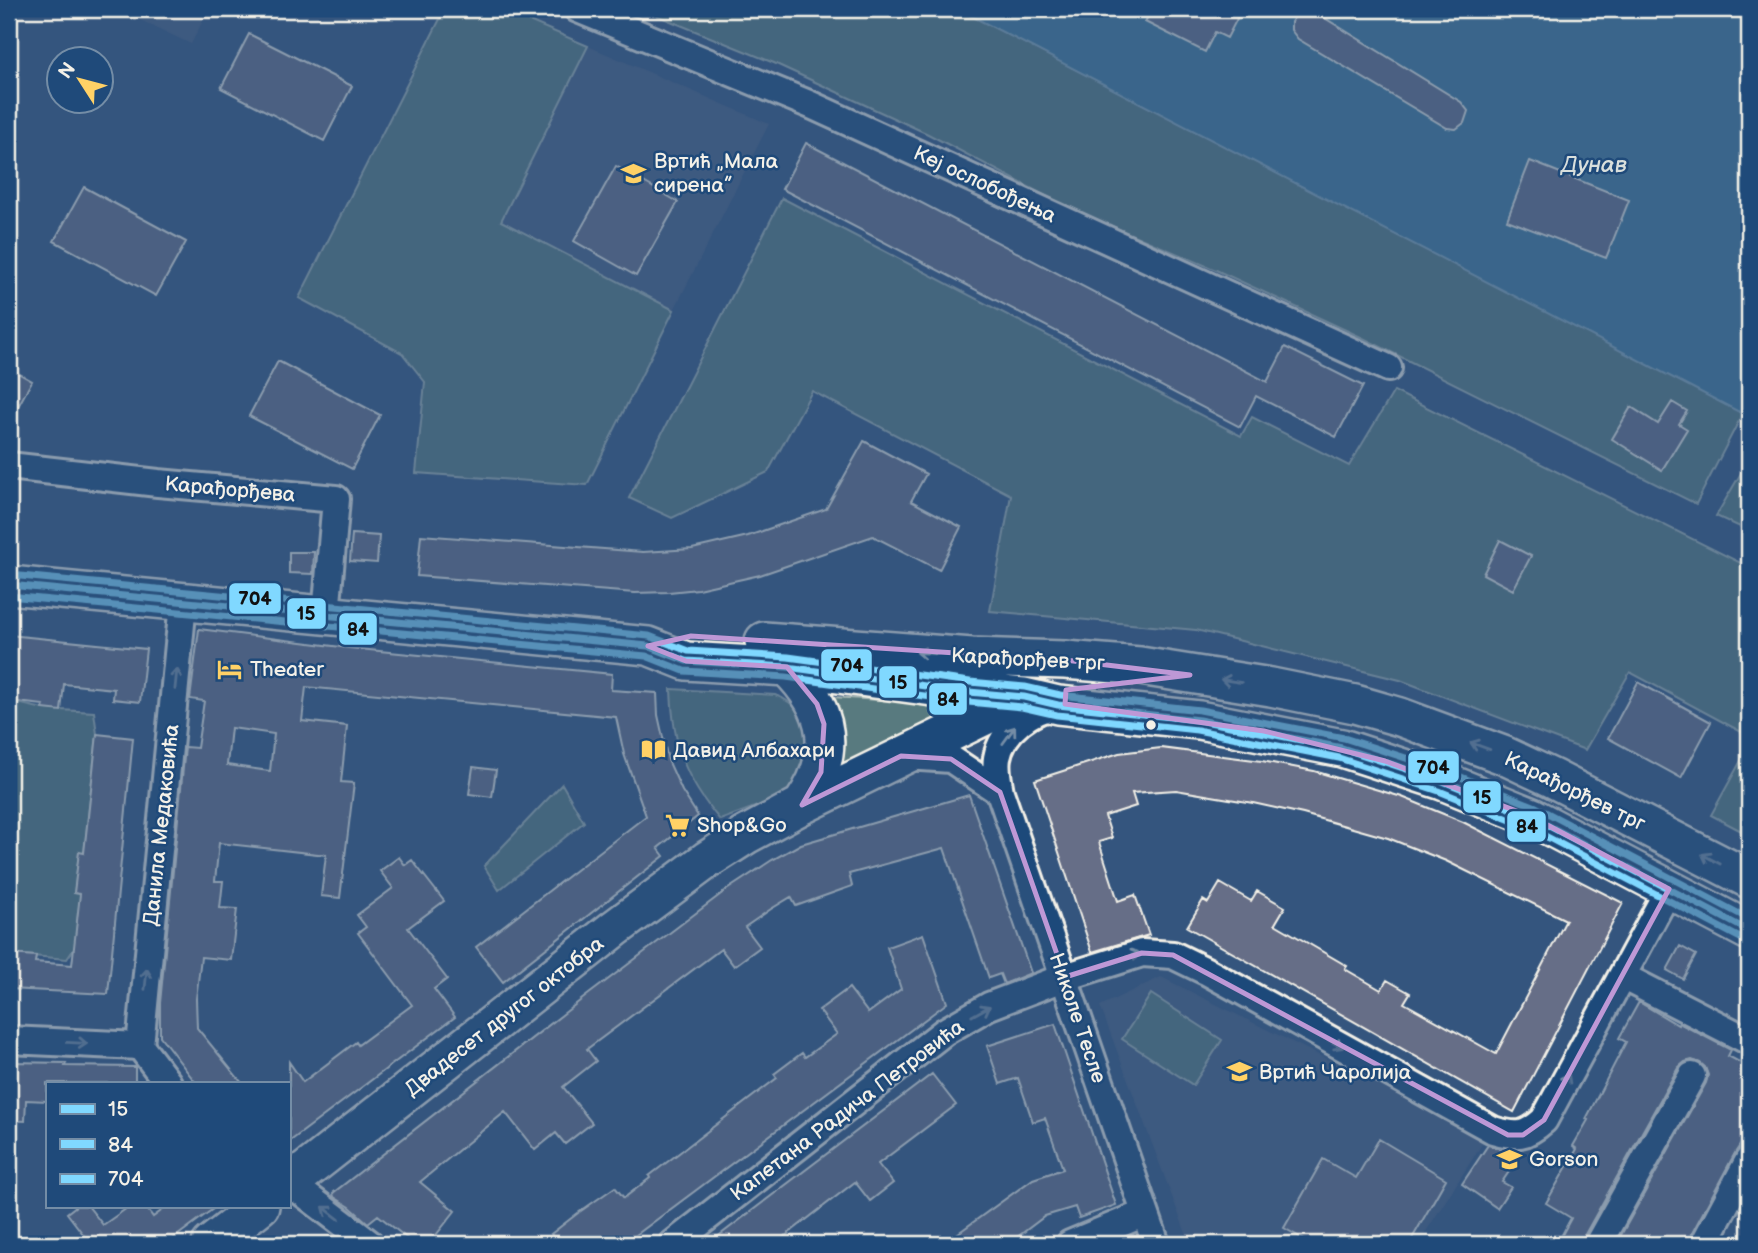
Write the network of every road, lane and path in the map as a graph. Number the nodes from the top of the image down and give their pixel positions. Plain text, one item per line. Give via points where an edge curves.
1 (578, 9) edge
2 (1388, 368) dead end
3 (9, 466) edge
4 (9, 585) edge
5 (183, 603) junction
6 (326, 615) junction
7 (648, 646) junction
8 (787, 667) junction
9 (1191, 675) junction
10 (1041, 701) junction
11 (901, 756) junction
12 (1000, 792) junction
13 (802, 804) junction
14 (722, 850) joint
15 (1749, 879) edge
16 (1668, 889) junction
17 (1749, 932) edge
18 (1622, 976) junction
19 (1065, 977) junction
20 (9, 1040) edge
21 (1749, 1041) edge
22 (140, 1046) junction
23 (1692, 1076) dead end
24 (167, 1082) edge
25 (1749, 1160) edge
26 (290, 1184) edge
27 (258, 1208) edge
28 (1145, 1213) junction
29 (211, 1244) edge
30 (370, 1244) edge
31 (673, 1244) edge
32 (1070, 1244) edge
33 (1156, 1244) edge
34 (1598, 1244) edge
35 (1704, 1244) edge

1 - 2 street, Кеј ослобођења via 821,110
3 - 6 street, Карађорђева via 337,499
4 - 5 main road
5 - 6 main road
22 -> 5 street, Данила Медаковића
6 - 7 main road
7 - 8 main road, Карађорђев трг via 686,661
9 -> 7 main road, Карађорђев трг via 1065,660 691,636
8 - 10 main road, Карађорђев трг
8 - 13 main road via 817,704 826,738 816,786
9 - 10 main road via 1149,683 1070,687
15 -> 9 main road, Карађорђев трг via 1503,755 1400,717 1272,687
10 - 11 main road, Карађорђев трг
12 -> 10 street, Николе Тесле via 997,755 1010,732 1045,707
10 - 16 main road, Карађорђев трг via 1238,727 1342,748 1532,817
11 - 12 street via 951,760
11 - 13 main road, Карађорђев трг
12 - 19 street, Николе Тесле
13 - 14 main road, Карађорђев трг
14 - 26 main road, Двадесет другог октобра via 632,915
16 - 17 main road, Карађорђев трг
16 - 18 street
19 -> 18 street, Капетана Радича Петровића via 1142,953 1173,955 1493,1130 1523,1135 1544,1120
18 - 21 street
19 - 28 street, Николе Тесле
31 -> 19 street, Капетана Радича Петровића via 944,1031 989,1006
20 -> 22 street
22 - 24 street
23 - 34 street
25 - 35 street
30 -> 26 street
27 - 29 main road
28 - 32 street
28 - 33 street, Николе Тесле

